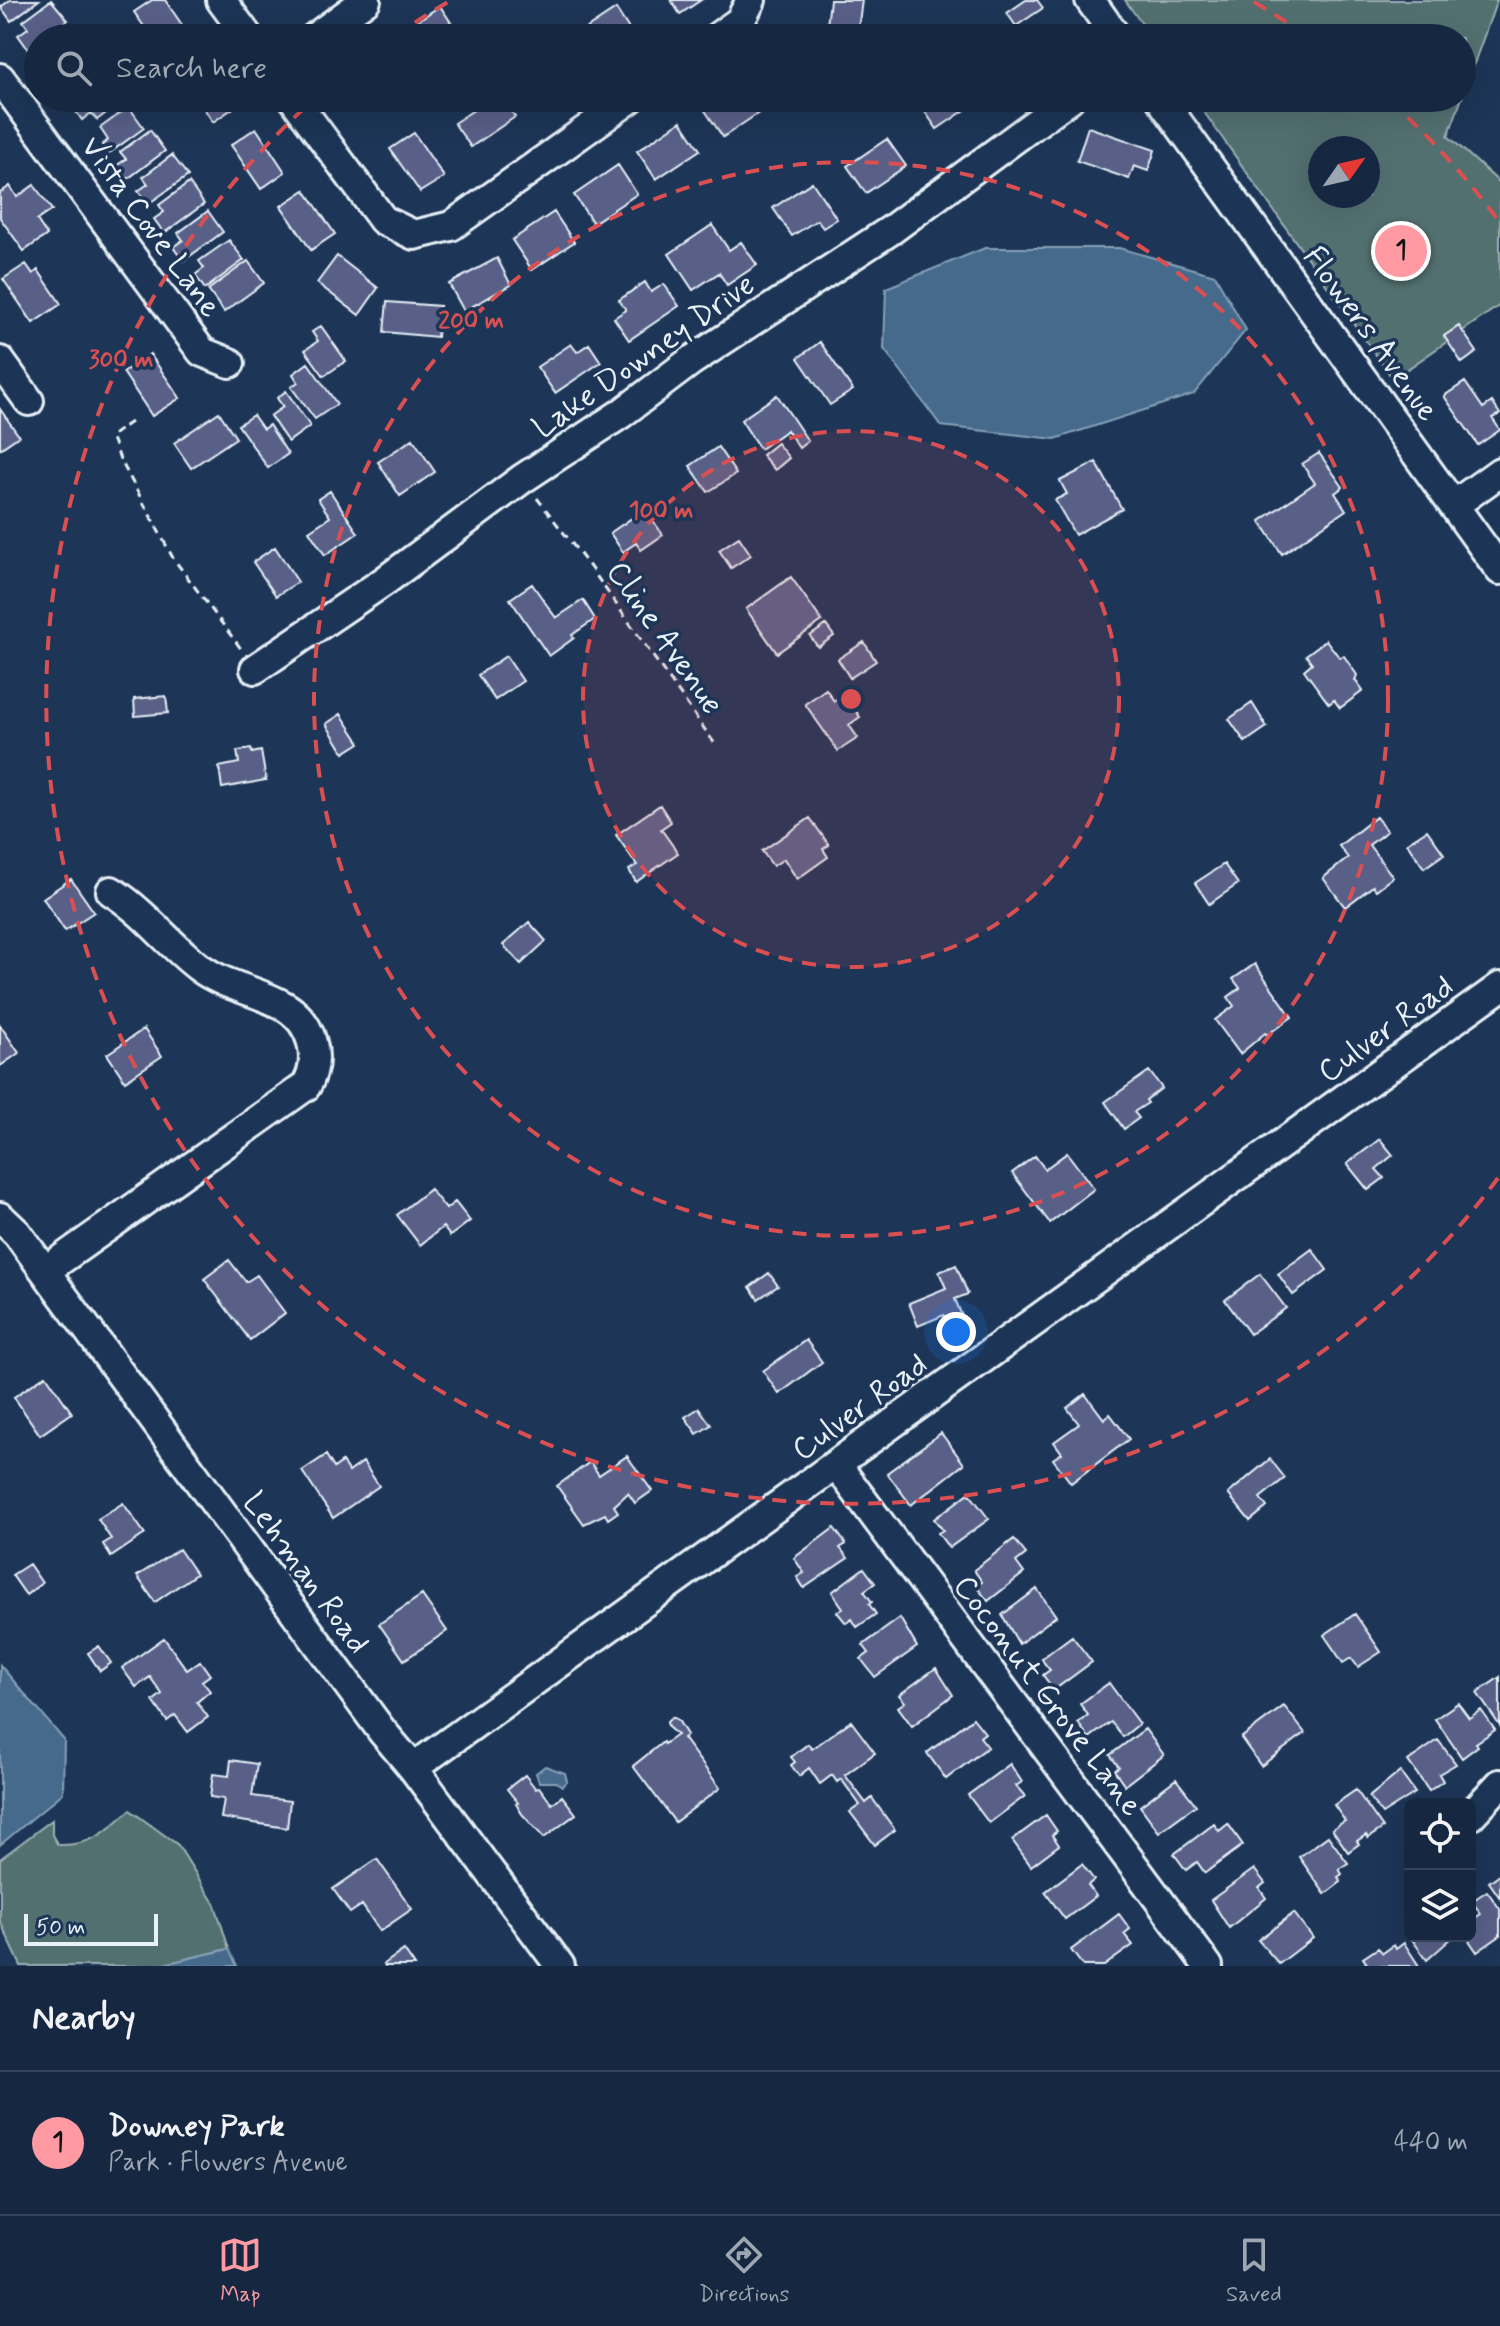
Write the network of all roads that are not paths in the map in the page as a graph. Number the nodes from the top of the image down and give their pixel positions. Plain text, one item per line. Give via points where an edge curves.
1 (221, 0) edge
2 (366, 0) edge
3 (751, 0) edge
4 (1090, 0) edge
5 (239, 24) edge
6 (333, 24) edge
7 (736, 24) edge
8 (1107, 24) edge
9 (0, 78) edge
10 (24, 111) edge
11 (25, 112) edge
12 (303, 112) edge
13 (611, 112) edge
14 (1051, 112) edge
15 (1170, 112) edge
16 (0, 361) edge
17 (230, 363) dead end
18 (29, 401) dead end
19 (1500, 472) edge
20 (1454, 505) junction
21 (1500, 570) edge
22 (255, 669) road end
23 (111, 891) dead end
24 (1500, 987) edge
25 (0, 1217) edge
26 (45, 1271) junction
27 (836, 1464) junction
28 (413, 1768) junction
29 (1500, 1784) edge
30 (1476, 1810) edge
31 (560, 1966) edge
32 (1208, 1966) edge

1 - 5 street
2 - 6 street
3 - 7 street
4 - 8 street
9 - 10 street, Vista Cove Lane
11 - 17 street, Vista Cove Lane via 202,352
12 - 13 street via 383,220 414,235 451,226
14 - 22 street, Lake Downey Drive via 891,230 691,361
15 - 20 street, Flowers Avenue
16 - 18 street
19 - 20 street
20 - 21 street, Flowers Avenue
23 - 26 street via 205,971 285,1006 312,1039 313,1074 306,1086
24 - 27 street, Culver Road
25 - 26 street, Lehman Road
26 - 28 street, Lehman Road
27 - 28 street, Culver Road
27 - 32 street, Coconut Grove Lane
28 - 31 street, Lehman Road
29 - 30 street

